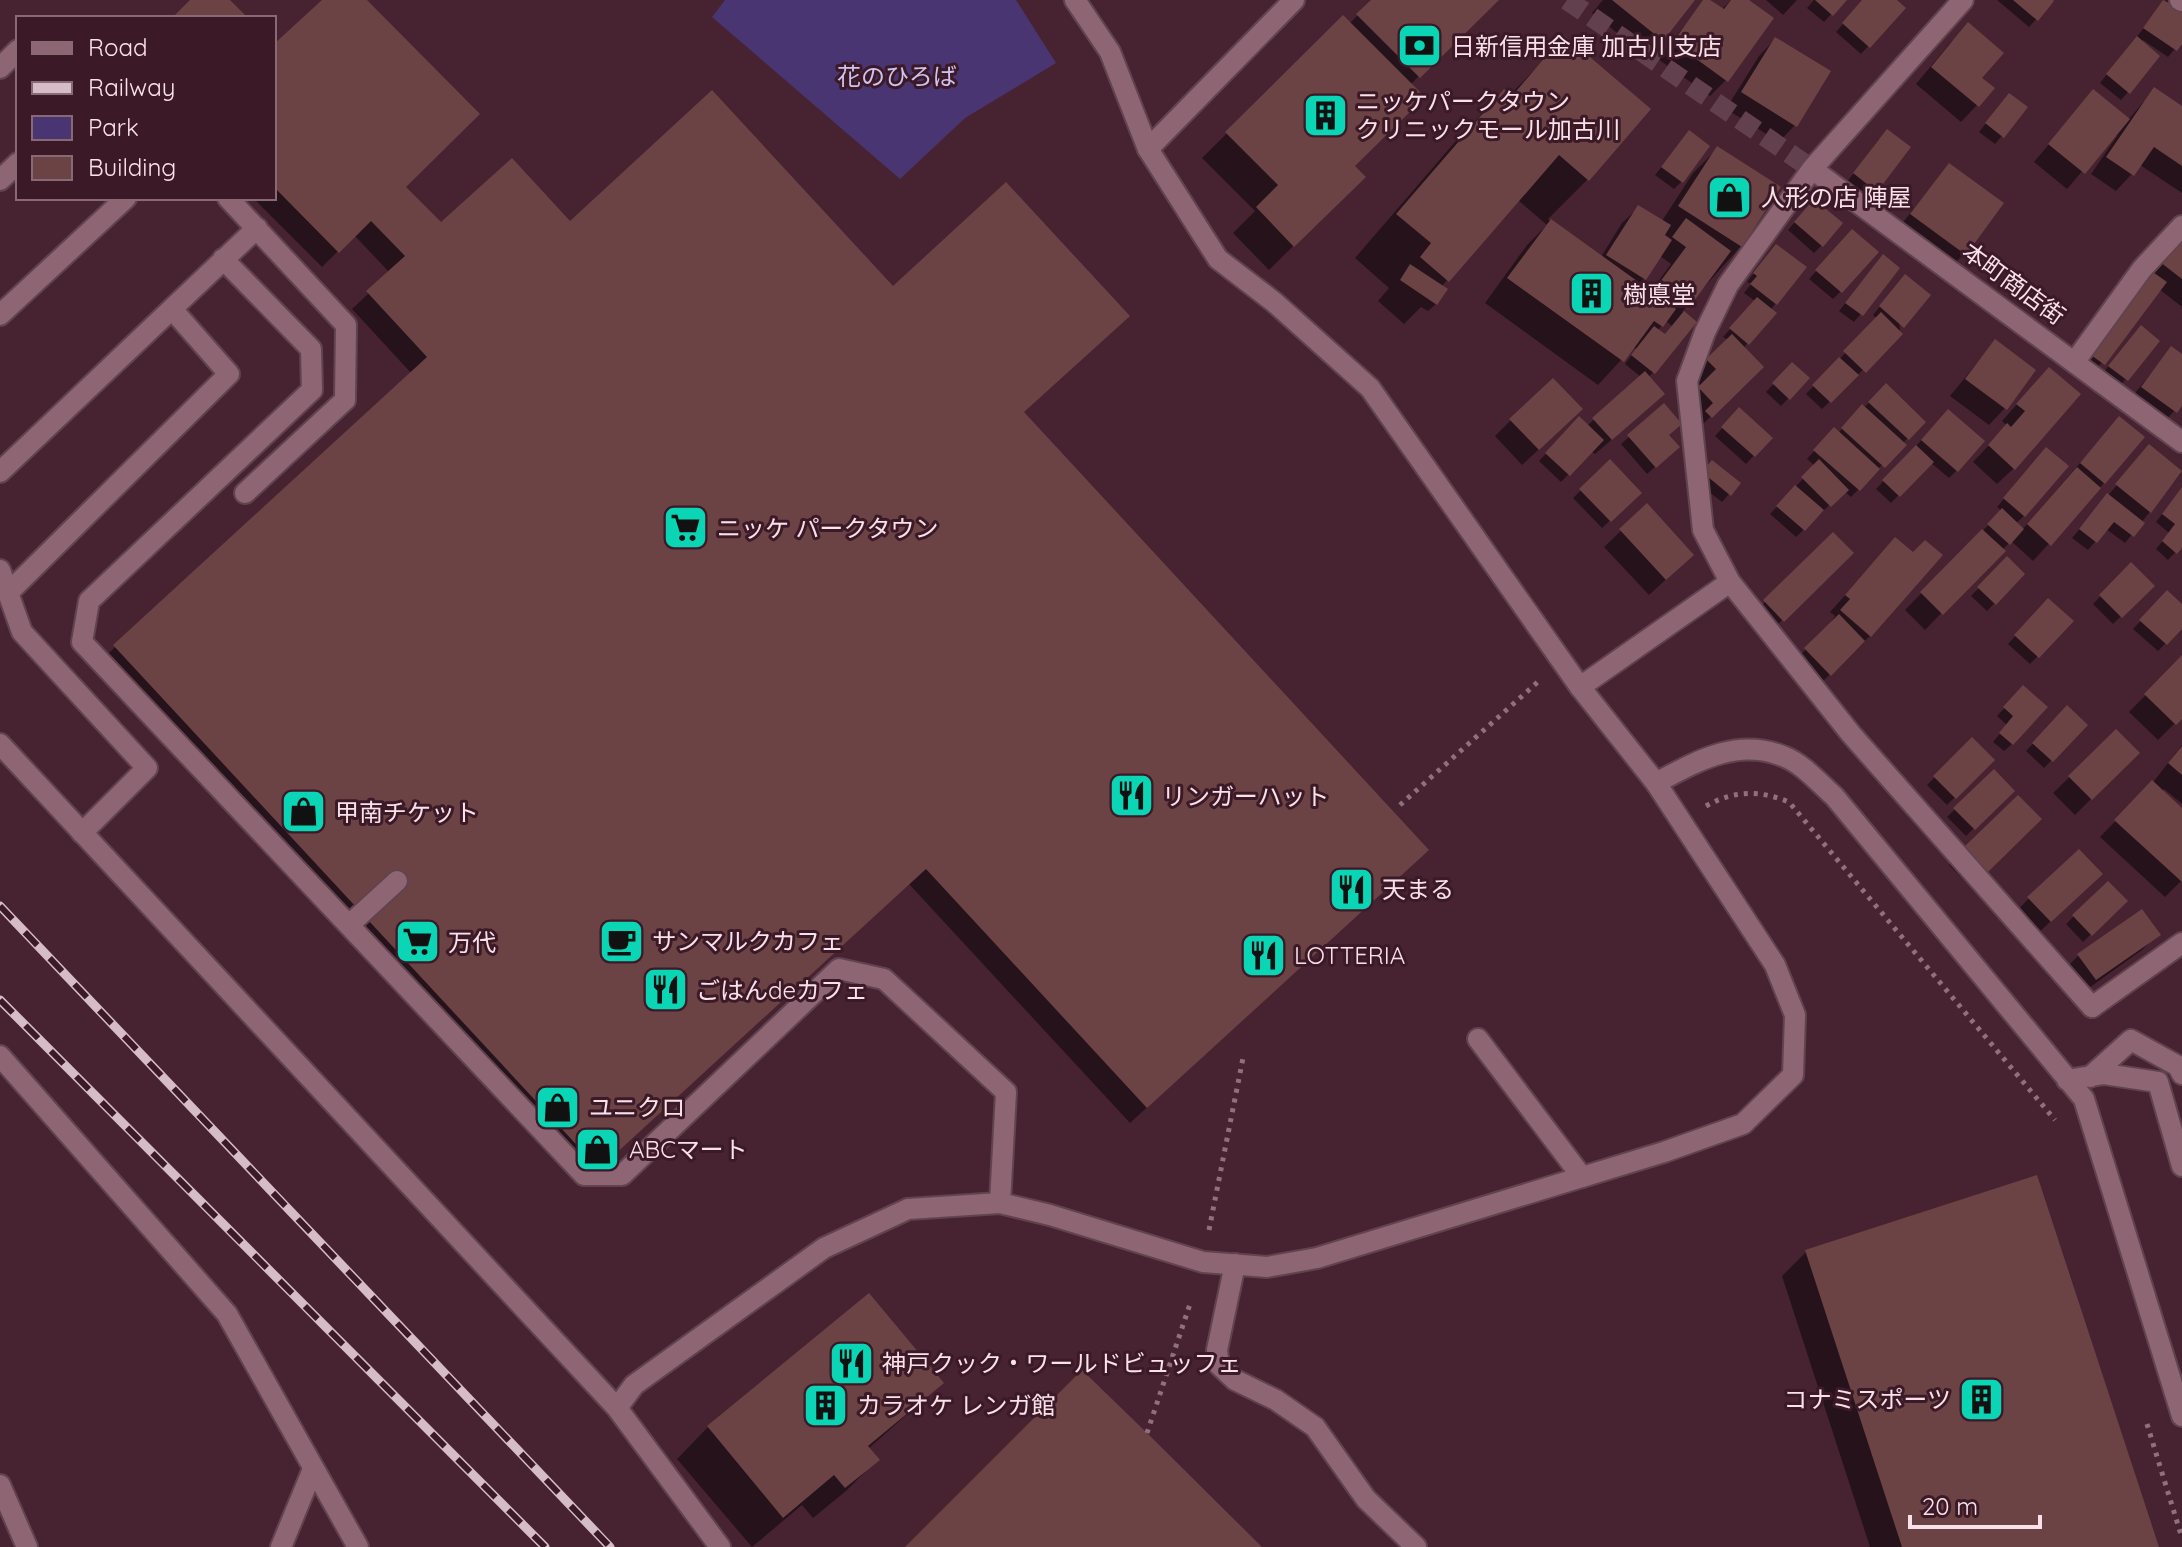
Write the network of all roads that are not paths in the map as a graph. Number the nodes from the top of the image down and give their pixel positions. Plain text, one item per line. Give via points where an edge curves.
1 (1075, 0) edge
2 (1294, 0) edge
3 (1963, 0) edge
4 (16, 52) edge
5 (0, 68) edge
6 (1148, 149) junction
7 (16, 165) edge
8 (1812, 169) junction
9 (0, 180) edge
10 (124, 200) edge
11 (230, 200) edge
12 (2182, 226) edge
13 (257, 228) junction
14 (223, 259) junction
15 (172, 309) junction
16 (0, 315) edge
17 (2076, 360) junction
18 (2182, 442) edge
19 (0, 472) edge
20 (245, 493) dead end
21 (0, 570) edge
22 (1730, 582) junction
23 (8, 593) junction
24 (1580, 687) junction
25 (0, 744) edge
26 (1656, 783) junction
27 (82, 833) junction
28 (397, 881) dead end
29 (349, 925) junction
30 (2182, 943) edge
31 (1478, 1039) dead end
32 (2, 1061) edge
33 (2182, 1074) edge
34 (2090, 1077) junction
35 (2067, 1080) junction
36 (2182, 1166) edge
37 (1582, 1177) junction
38 (1000, 1203) junction
39 (1235, 1264) junction
40 (617, 1408) junction
41 (2182, 1416) edge
42 (313, 1469) junction
43 (0, 1485) edge
44 (27, 1547) edge
45 (281, 1547) edge
46 (358, 1547) edge
47 (720, 1547) edge
48 (1416, 1547) edge

1 - 6 street via 1110,52
2 - 6 street
3 - 8 street
4 - 5 street
6 - 24 street via 1218,259 1370,388
7 - 9 street
8 - 17 street, 本町商店街
8 - 22 street via 1728,285 1687,381 1703,530
10 - 16 street
11 - 13 street
12 - 17 street via 2142,269
13 - 14 street
13 - 20 street via 346,325 345,400
14 - 15 street
14 - 29 street via 311,349 312,390 89,601 82,642
15 - 19 street
15 - 23 street via 229,374
17 - 18 street, 本町商店街
21 - 23 street
22 - 24 street
22 - 30 street via 1851,734 2092,1007
23 - 27 street via 22,632 147,768
24 - 26 street
25 - 27 street
26 - 35 street via 1708,755 1749,749 1787,758 1834,796
26 - 37 street via 1775,965 1795,1015 1793,1075 1743,1124
27 - 40 street
28 - 29 street
29 - 38 street via 584,1175 622,1175 839,969 884,979 1006,1092
31 - 37 street
32 - 42 street via 227,1314
33 - 34 street via 2178,1066 2131,1040
34 - 35 street
34 - 36 street via 2104,1074 2158,1082
35 - 41 street via 2084,1099
37 - 39 street via 1317,1258 1267,1267
38 - 39 street via 1203,1262
38 - 40 street via 908,1209 824,1248 634,1385
39 - 48 street via 1217,1350 1219,1365 1315,1427 1366,1499
40 - 47 street
42 - 45 street
42 - 46 street
43 - 44 street

